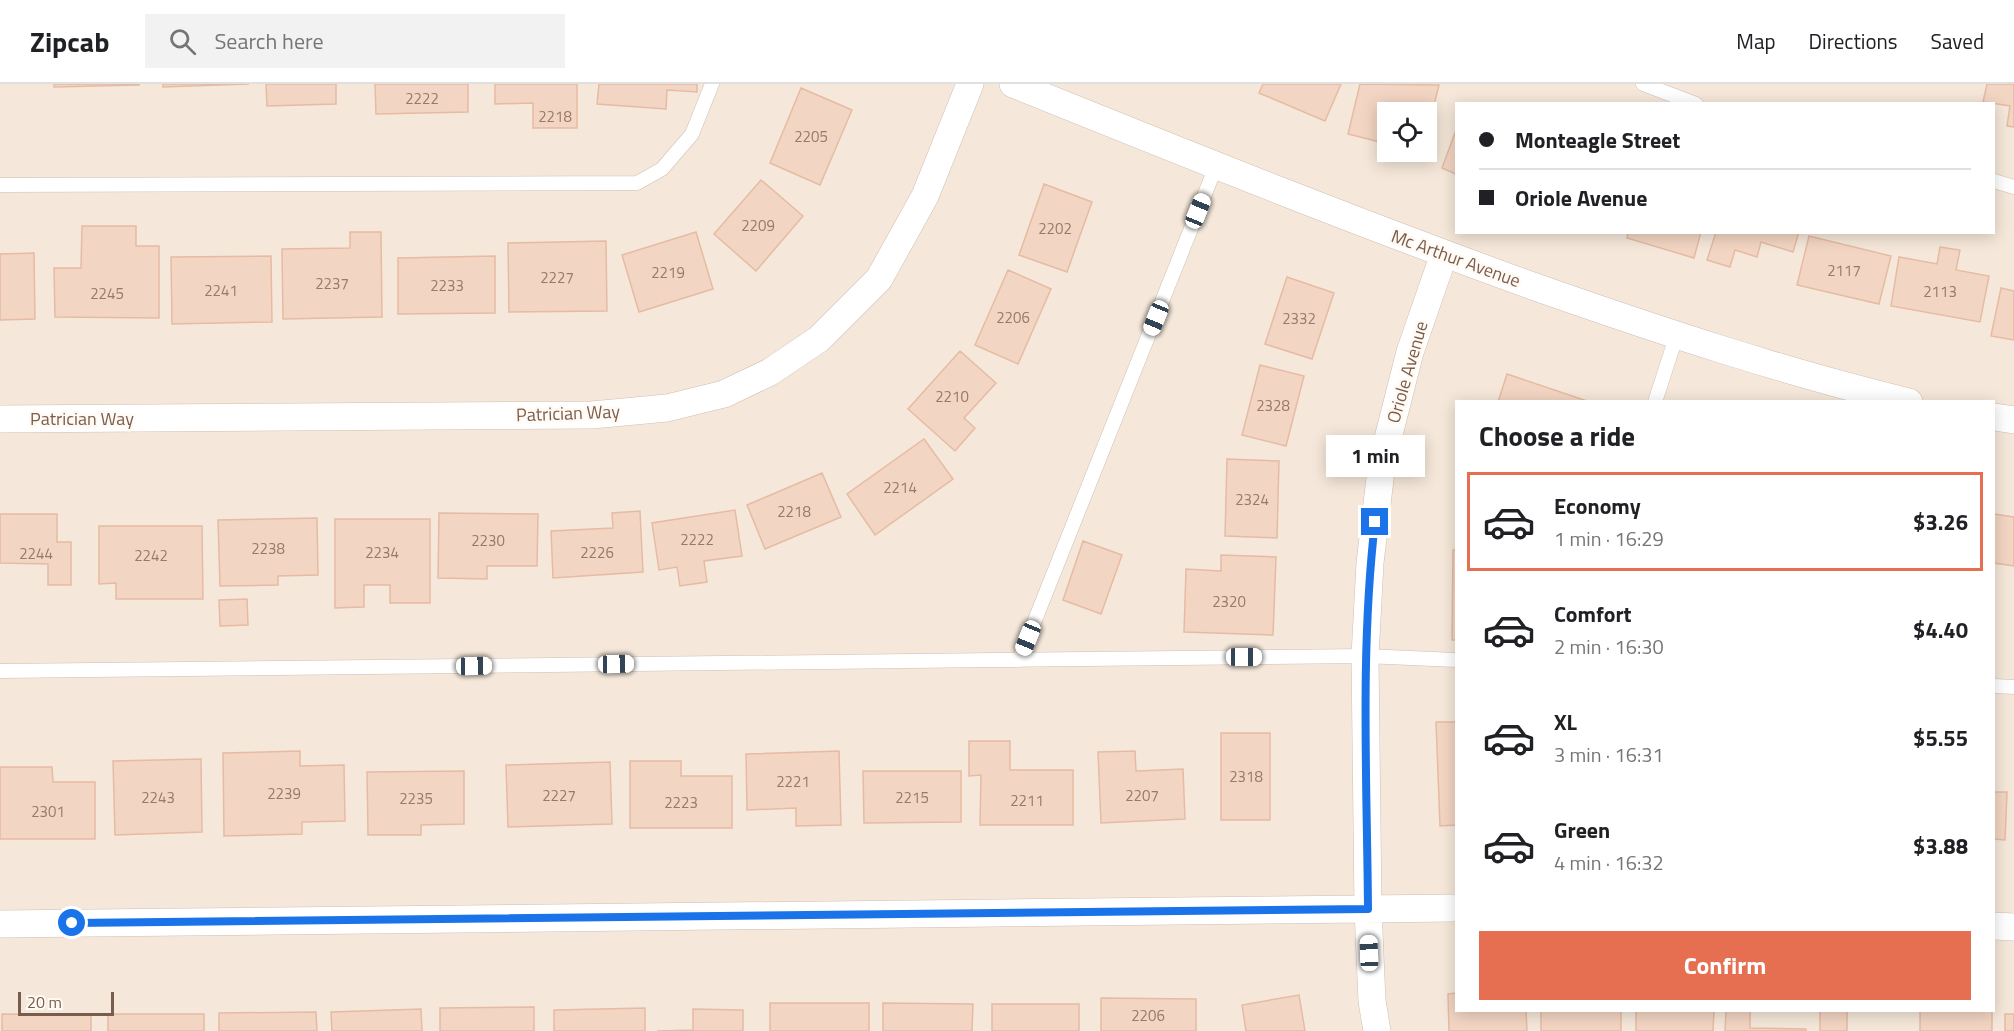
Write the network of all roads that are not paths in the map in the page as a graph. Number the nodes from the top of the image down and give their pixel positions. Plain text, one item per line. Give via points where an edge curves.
1 (712, 84) edge
2 (970, 84) edge
3 (1013, 84) edge
4 (1644, 84) edge
5 (1691, 102) edge
6 (1216, 166) junction
7 (1995, 181) edge
8 (0, 185) edge
9 (2014, 187) edge
10 (1444, 254) junction
11 (1676, 337) junction
12 (1656, 400) edge
13 (1901, 400) edge
14 (1995, 417) edge
15 (0, 419) edge
16 (2014, 420) edge
17 (1365, 656) junction
18 (1019, 660) junction
19 (1455, 660) edge
20 (0, 671) edge
21 (1995, 686) edge
22 (2014, 687) edge
23 (1455, 908) edge
24 (1368, 909) junction
25 (0, 924) edge
26 (1995, 926) edge
27 (2014, 927) edge
28 (1377, 1031) edge

1 - 8 lane via 692,134 662,169 637,183
2 - 15 street, Patrician Way via 925,196 879,279 819,339 770,372 724,394 667,408 592,415
3 - 6 street, Mc Arthur Avenue
4 - 5 lane
6 - 10 street, Mc Arthur Avenue
6 - 18 lane
7 - 9 lane
10 - 11 street, Mc Arthur Avenue
10 - 17 street, Oriole Avenue via 1410,352 1382,462 1370,563
11 - 12 lane
11 - 13 street, Mc Arthur Avenue
14 - 16 street
17 - 18 lane
17 - 19 lane
17 - 24 street, Oriole Avenue
18 - 20 lane
21 - 22 lane
23 - 24 street
24 - 25 street
24 - 28 street, Oriole Avenue
26 - 27 street

